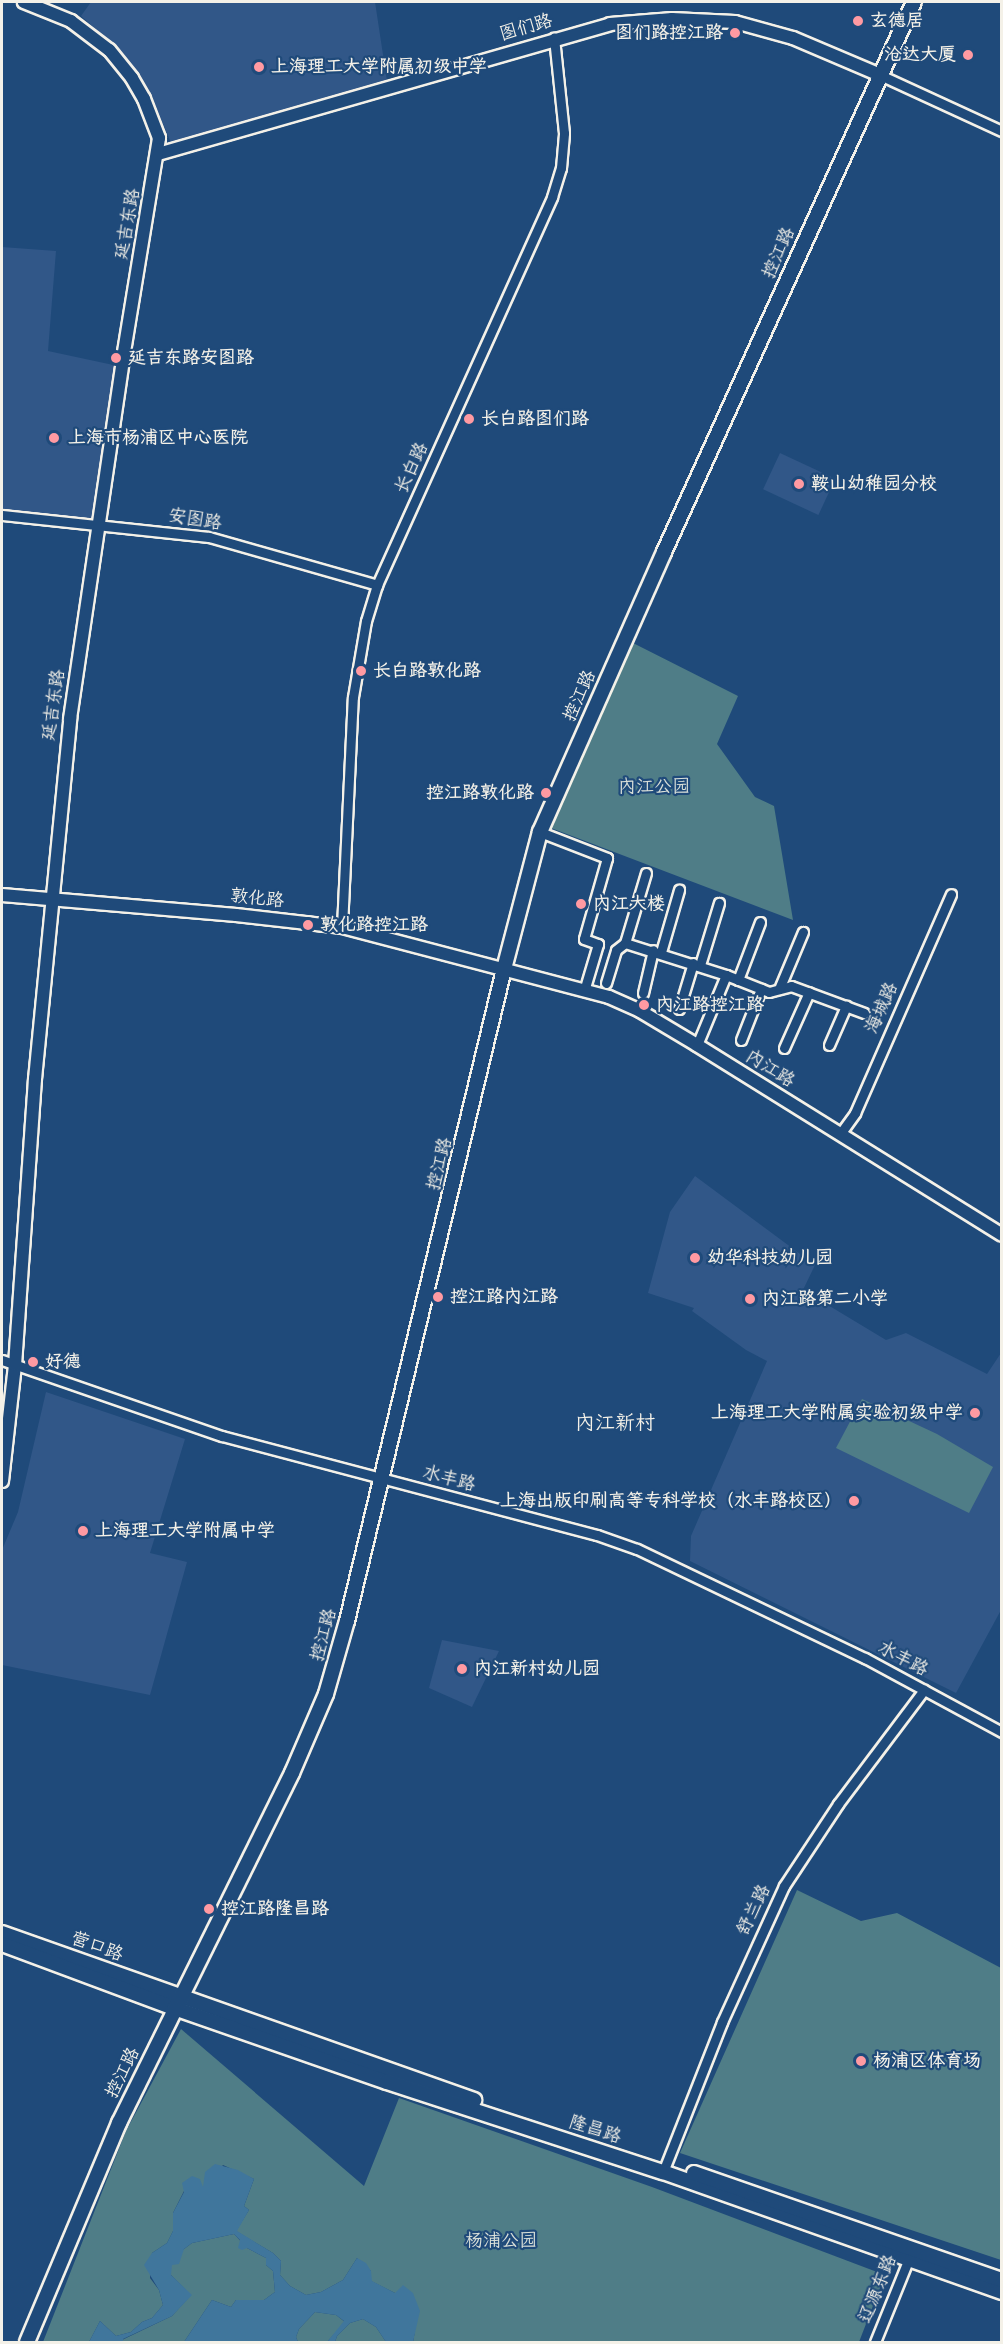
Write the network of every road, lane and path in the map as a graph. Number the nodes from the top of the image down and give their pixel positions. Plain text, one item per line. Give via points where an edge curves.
1 (24, 2) edge
2 (914, 2) edge
3 (554, 38) junction
4 (880, 75) junction
5 (1002, 131) edge
6 (158, 153) junction
7 (2, 515) edge
8 (99, 525) junction
9 (377, 585) junction
10 (540, 832) junction
11 (646, 873) dead end
12 (679, 890) dead end
13 (951, 894) dead end
14 (2, 895) edge
15 (53, 899) junction
16 (719, 903) dead end
17 (760, 922) dead end
18 (342, 927) junction
19 (803, 932) dead end
20 (625, 943) junction
21 (657, 951) junction
22 (696, 964) junction
23 (504, 969) junction
24 (726, 975) junction
25 (738, 980) junction
26 (606, 983) dead end
27 (761, 989) junction
28 (779, 989) junction
29 (584, 991) junction
30 (809, 992) junction
31 (643, 993) dead end
32 (846, 1006) junction
33 (679, 1009) dead end
34 (864, 1013) dead end
35 (741, 1040) dead end
36 (697, 1045) junction
37 (829, 1046) dead end
38 (784, 1048) dead end
39 (840, 1134) junction
40 (1002, 1235) edge
41 (2, 1360) edge
42 (15, 1365) junction
43 (381, 1478) junction
44 (2, 1481) edge
45 (924, 1690) junction
46 (1002, 1732) edge
47 (2, 1933) edge
48 (2, 1944) edge
49 (177, 2003) junction
50 (664, 2168) junction
51 (911, 2253) junction
52 (1002, 2280) edge
53 (1002, 2292) edge
54 (27, 2343) edge
55 (875, 2343) edge

1 - 6 street, 延吉东路 via 84,30 121,63 155,125
2 - 4 main road, 控江路
3 - 4 street, 图们路 via 610,24 648,20 735,22 793,38
3 - 6 street, 图们路
3 - 9 street, 长白路 via 564,133 561,168 552,197
4 - 5 street, 图们路
4 - 10 main road, 控江路
6 - 8 street, 延吉东路
7 - 8 street, 安图路
8 - 9 street, 安图路 via 209,537
8 - 15 street, 延吉东路 via 70,719
9 - 18 street, 长白路 via 362,640 353,697
10 - 23 main road, 控江路
10 - 29 street via 607,858 584,939 598,944
11 - 20 street
12 - 21 street
13 - 39 street, 海城路 via 855,1113
14 - 15 street, 敦化路
15 - 18 street, 敦化路
15 - 42 street, 延吉东路 via 35,1079
16 - 22 street
17 - 25 street
18 - 23 street, 敦化路
19 - 28 street
20 - 21 street
20 - 26 street via 616,950
21 - 22 street
21 - 31 street
22 - 24 street
22 - 33 street
23 - 29 street, 内江路
23 - 43 main road, 控江路
24 - 25 street
24 - 36 street
25 - 27 street
27 - 28 street
27 - 35 street
28 - 30 street via 791,987
29 - 36 street, 内江路 via 640,1011
30 - 32 street
30 - 38 street
32 - 34 street
32 - 37 street
36 - 39 street, 内江路
39 - 40 street, 内江路
41 - 42 street, 水丰路
42 - 43 street, 水丰路 via 222,1436
42 - 44 street, 延吉东路
43 - 45 street, 水丰路 via 637,1549
43 - 49 main road, 控江路 via 326,1694 292,1773
45 - 46 street, 水丰路
45 - 50 street, 舒兰路 via 838,1804 784,1886 752,1952
47 - 49 main road, 营口路
48 - 49 main road, 营口路
49 - 50 main road, 隆昌路
49 - 54 main road, 控江路 via 114,2134
50 - 51 main road, 隆昌路
51 - 52 main road, 隆昌路
51 - 53 main road, 隆昌路
51 - 55 street, 辽源东路

